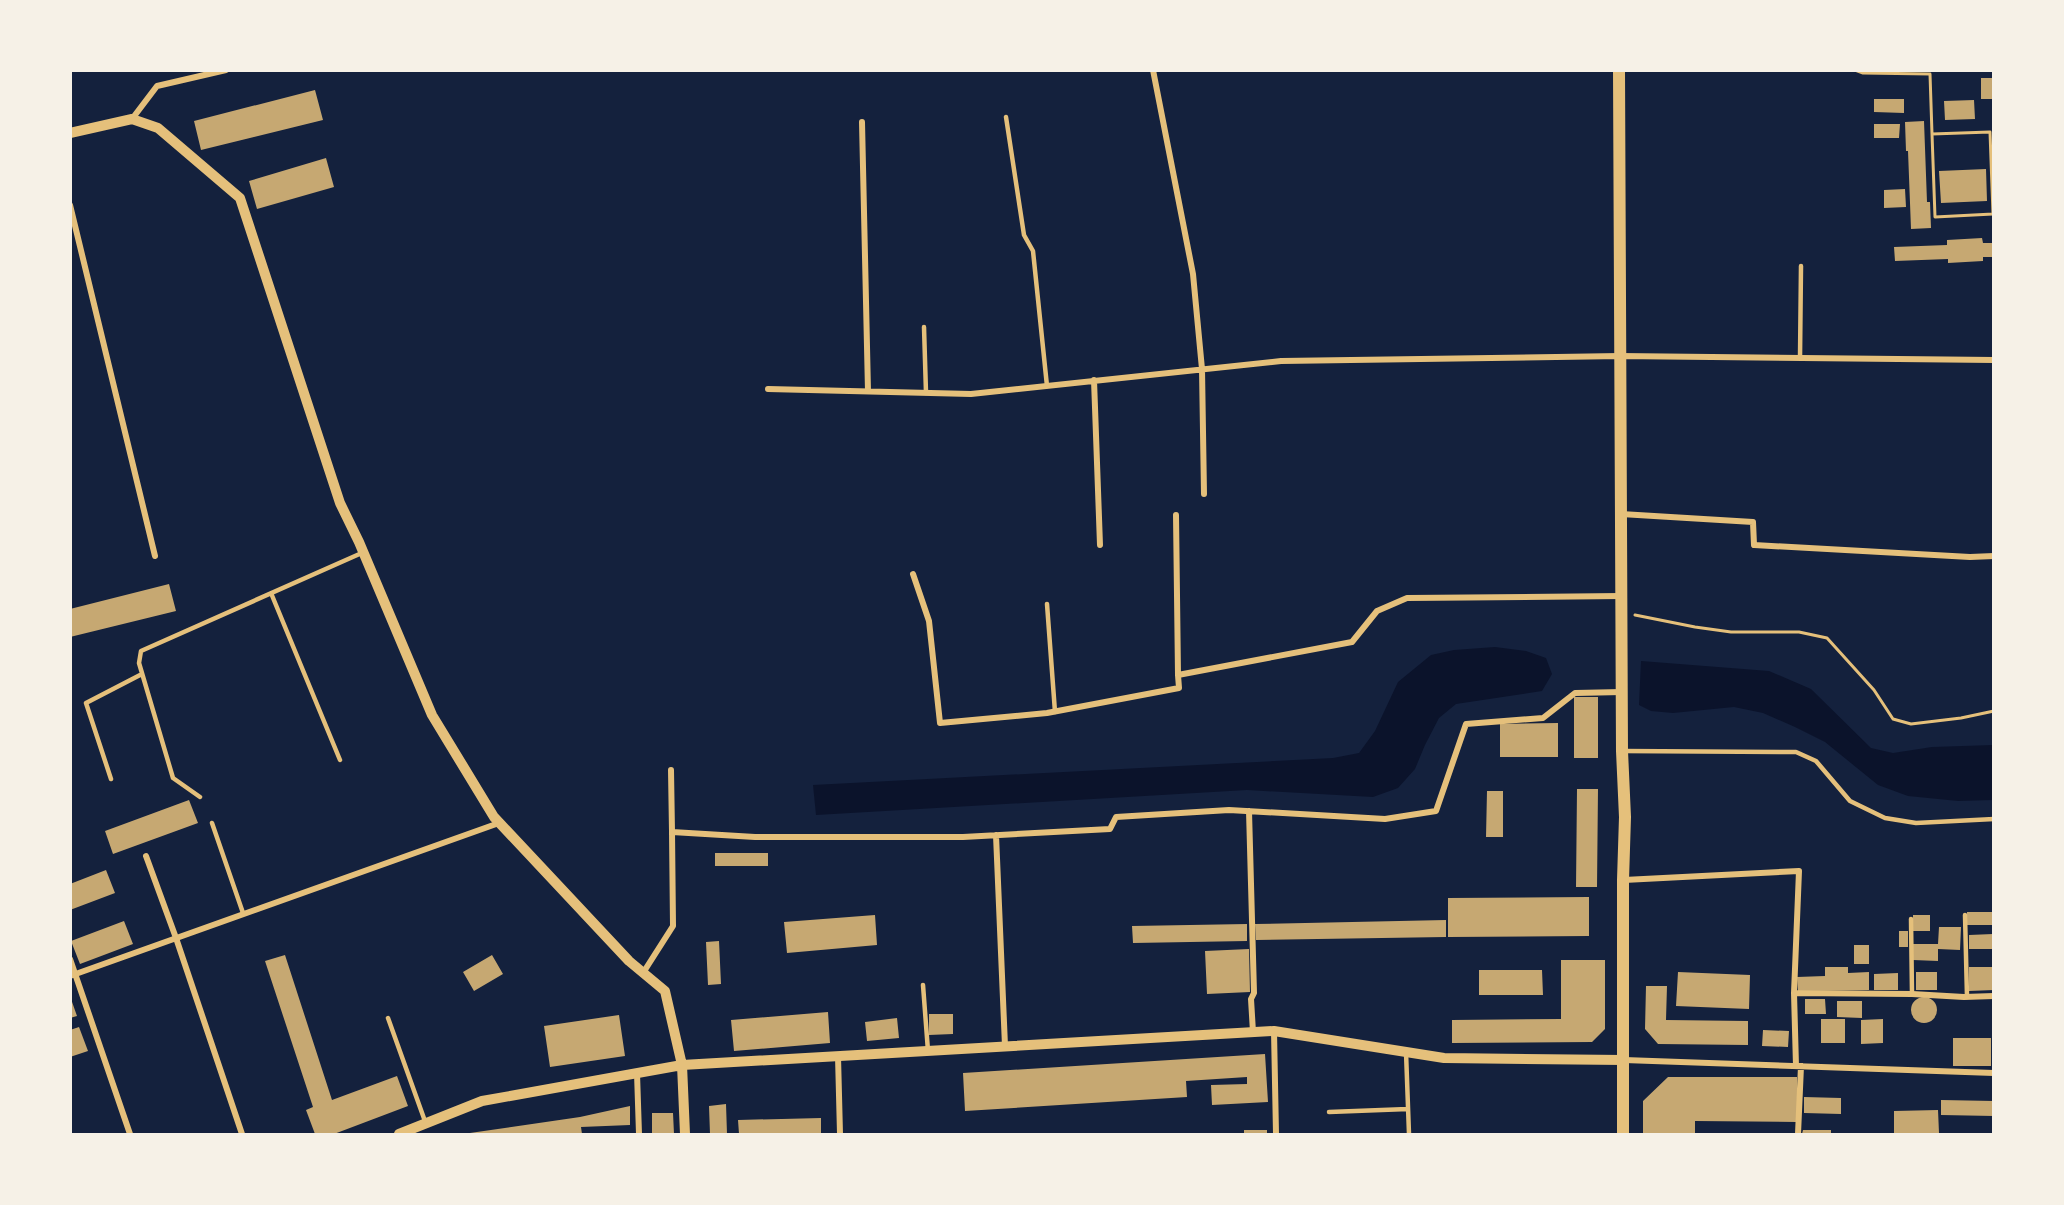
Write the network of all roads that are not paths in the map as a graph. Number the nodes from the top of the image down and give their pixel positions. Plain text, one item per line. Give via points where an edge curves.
1 (226, 70) edge
2 (1153, 70) edge
3 (1619, 70) edge
4 (1006, 117) dead end
5 (132, 119) junction
6 (862, 122) dead end
7 (70, 133) edge
8 (70, 205) edge
9 (1801, 266) dead end
10 (924, 327) dead end
11 (1620, 356) junction
12 (1800, 358) junction
13 (1994, 360) edge
14 (1202, 369) junction
15 (1094, 380) junction
16 (1047, 386) junction
17 (768, 388) dead end
18 (868, 391) junction
19 (926, 393) junction
20 (1203, 494) dead end
21 (1621, 514) junction
22 (1176, 515) dead end
23 (1100, 544) dead end
24 (364, 552) junction
25 (155, 556) dead end
26 (1994, 556) edge
27 (913, 574) dead end
28 (271, 593) junction
29 (1622, 596) junction
30 (1047, 604) dead end
31 (142, 674) junction
32 (1178, 675) junction
33 (1622, 692) junction
34 (1054, 712) junction
35 (1622, 751) junction
36 (340, 760) dead end
37 (671, 770) dead end
38 (111, 779) dead end
39 (200, 797) dead end
40 (1249, 811) junction
41 (1994, 819) edge
42 (212, 823) dead end
43 (499, 823) junction
44 (672, 832) junction
45 (996, 835) junction
46 (146, 856) dead end
47 (1623, 880) junction
48 (243, 914) junction
49 (1965, 915) dead end
50 (1911, 919) dead end
51 (176, 938) junction
52 (70, 959) edge
53 (643, 973) junction
54 (73, 975) edge
55 (923, 985) dead end
56 (1794, 993) junction
57 (1912, 994) junction
58 (1994, 996) edge
59 (1967, 997) junction
60 (388, 1018) dead end
61 (1274, 1030) junction
62 (1253, 1032) junction
63 (1005, 1046) junction
64 (928, 1051) junction
65 (1406, 1052) junction
66 (838, 1056) junction
67 (1624, 1060) junction
68 (682, 1065) junction
69 (1798, 1066) junction
70 (637, 1073) junction
71 (1994, 1073) edge
72 (1408, 1109) junction
73 (1329, 1112) dead end
74 (426, 1124) junction
75 (130, 1134) edge
76 (242, 1134) edge
77 (399, 1134) edge
78 (639, 1134) edge
79 (685, 1134) edge
80 (840, 1134) edge
81 (1276, 1134) edge
82 (1409, 1134) edge
83 (1623, 1134) edge
84 (1798, 1134) edge

1 - 5 street via 157,86
2 - 14 street via 1193,274
3 - 11 main road
4 - 16 lane via 1024,235 1033,251
5 - 7 street
5 - 24 street via 159,128 240,198 340,503
6 - 18 street
8 - 25 street
9 - 12 lane
10 - 19 lane
11 - 12 street
11 - 14 street via 1281,361
11 - 21 main road
12 - 13 street
14 - 15 street
14 - 20 street
15 - 16 street
15 - 23 street
16 - 19 street via 971,394
17 - 18 street
18 - 19 street
21 - 26 street via 1753,522 1754,545
21 - 29 main road
22 - 32 street
24 - 28 lane
24 - 43 street via 432,715
27 - 34 street via 929,621 940,723
28 - 31 lane via 141,651
28 - 36 lane
29 - 32 street via 1407,598 1377,611 1352,642
29 - 33 main road
30 - 34 lane
31 - 38 lane via 86,703
31 - 39 lane via 173,778
32 - 34 street via 1179,688
33 - 35 main road
33 - 40 street via 1575,693 1543,718 1466,724 1436,811 1385,819
35 - 41 lane via 1796,752 1816,761 1850,801 1885,818 1916,823
35 - 47 main road
37 - 44 street
40 - 45 street via 1116,817 1110,829
40 - 62 street
42 - 48 lane
43 - 48 street
43 - 53 street
44 - 45 street via 754,837
44 - 53 street via 673,926
45 - 63 street
46 - 51 street
47 - 56 street via 1799,871
47 - 67 main road
48 - 51 street
49 - 59 lane
50 - 57 lane
51 - 54 street
51 - 76 street
52 - 54 street
53 - 68 street via 665,992
54 - 75 street
55 - 64 lane
56 - 57 street
56 - 69 street
57 - 59 street
58 - 59 street
60 - 74 lane
61 - 62 street
61 - 65 street
61 - 81 street
62 - 63 street
63 - 64 street
64 - 66 street
65 - 67 street via 1444,1059
65 - 72 lane
66 - 68 street
66 - 80 street
67 - 69 street
67 - 83 main road
68 - 70 street
68 - 79 street
69 - 71 street
69 - 84 street
70 - 74 street via 482,1101
70 - 78 street
72 - 73 lane
72 - 82 lane
74 - 77 street

